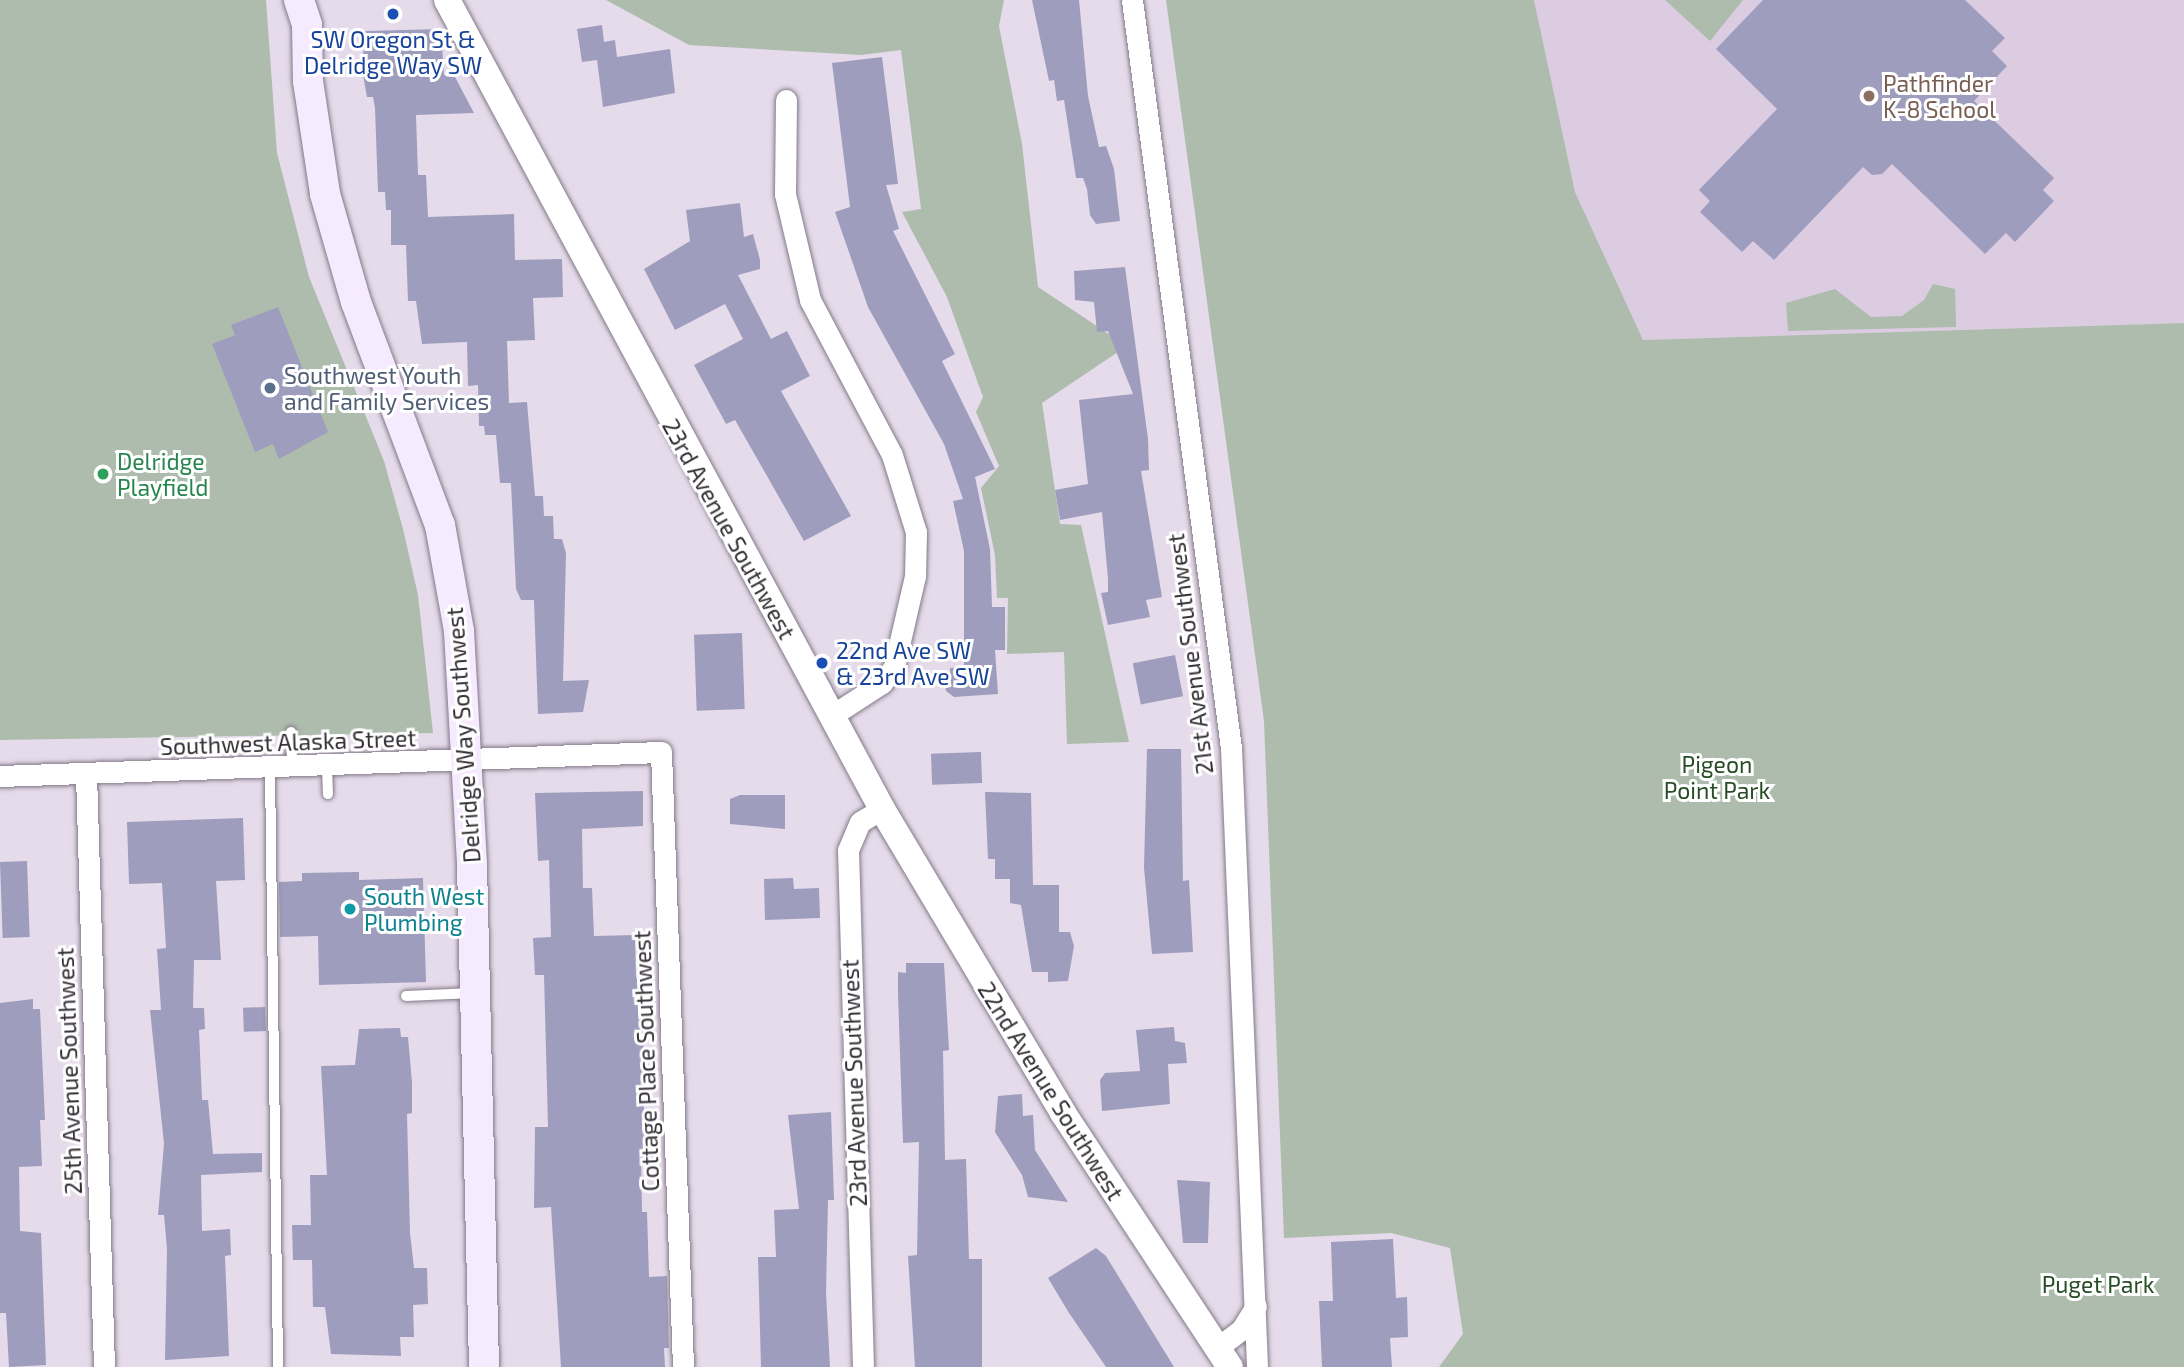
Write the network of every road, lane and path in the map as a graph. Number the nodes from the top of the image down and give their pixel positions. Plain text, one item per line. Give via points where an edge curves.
1 (299, 0) edge
2 (447, 0) edge
3 (1132, 0) edge
4 (786, 100) dead end
5 (831, 716) junction
6 (291, 732) dead end
7 (661, 752) joint
8 (468, 760) junction
9 (327, 767) junction
10 (270, 768) junction
11 (292, 768) junction
12 (86, 774) junction
13 (0, 776) edge
14 (328, 794) dead end
15 (882, 808) junction
16 (476, 993) junction
17 (406, 996) dead end
18 (1256, 1306) junction
19 (1224, 1357) edge
20 (104, 1367) edge
21 (278, 1367) edge
22 (484, 1367) edge
23 (683, 1367) edge
24 (863, 1367) edge
25 (1257, 1367) edge

1 - 8 main road, Delridge Way Southwest via 307,25 308,80 325,194 356,302 440,525 459,631
2 - 5 street, 23rd Avenue Southwest
3 - 18 street, 21st Avenue Southwest via 1231,748
4 - 5 street via 785,194 810,300 892,455 916,531 915,576 894,667 882,683
5 - 15 street, 23rd Avenue Southwest
6 - 11 lane
7 - 8 street, Southwest Alaska Street
7 - 23 street, Cottage Place Southwest
8 - 9 street, Southwest Alaska Street
8 - 16 main road, Delridge Way Southwest
9 - 11 street, Southwest Alaska Street
9 - 14 lane
10 - 11 street, Southwest Alaska Street
10 - 12 street, Southwest Alaska Street
10 - 21 lane
12 - 13 street, Southwest Alaska Street
12 - 20 street, 25th Avenue Southwest
15 - 19 street, 22nd Avenue Southwest via 1063,1113
15 - 24 street, 23rd Avenue Southwest via 860,822 848,850
16 - 17 lane
16 - 22 main road, Delridge Way Southwest
18 - 19 street
18 - 25 street, 21st Avenue Southwest

